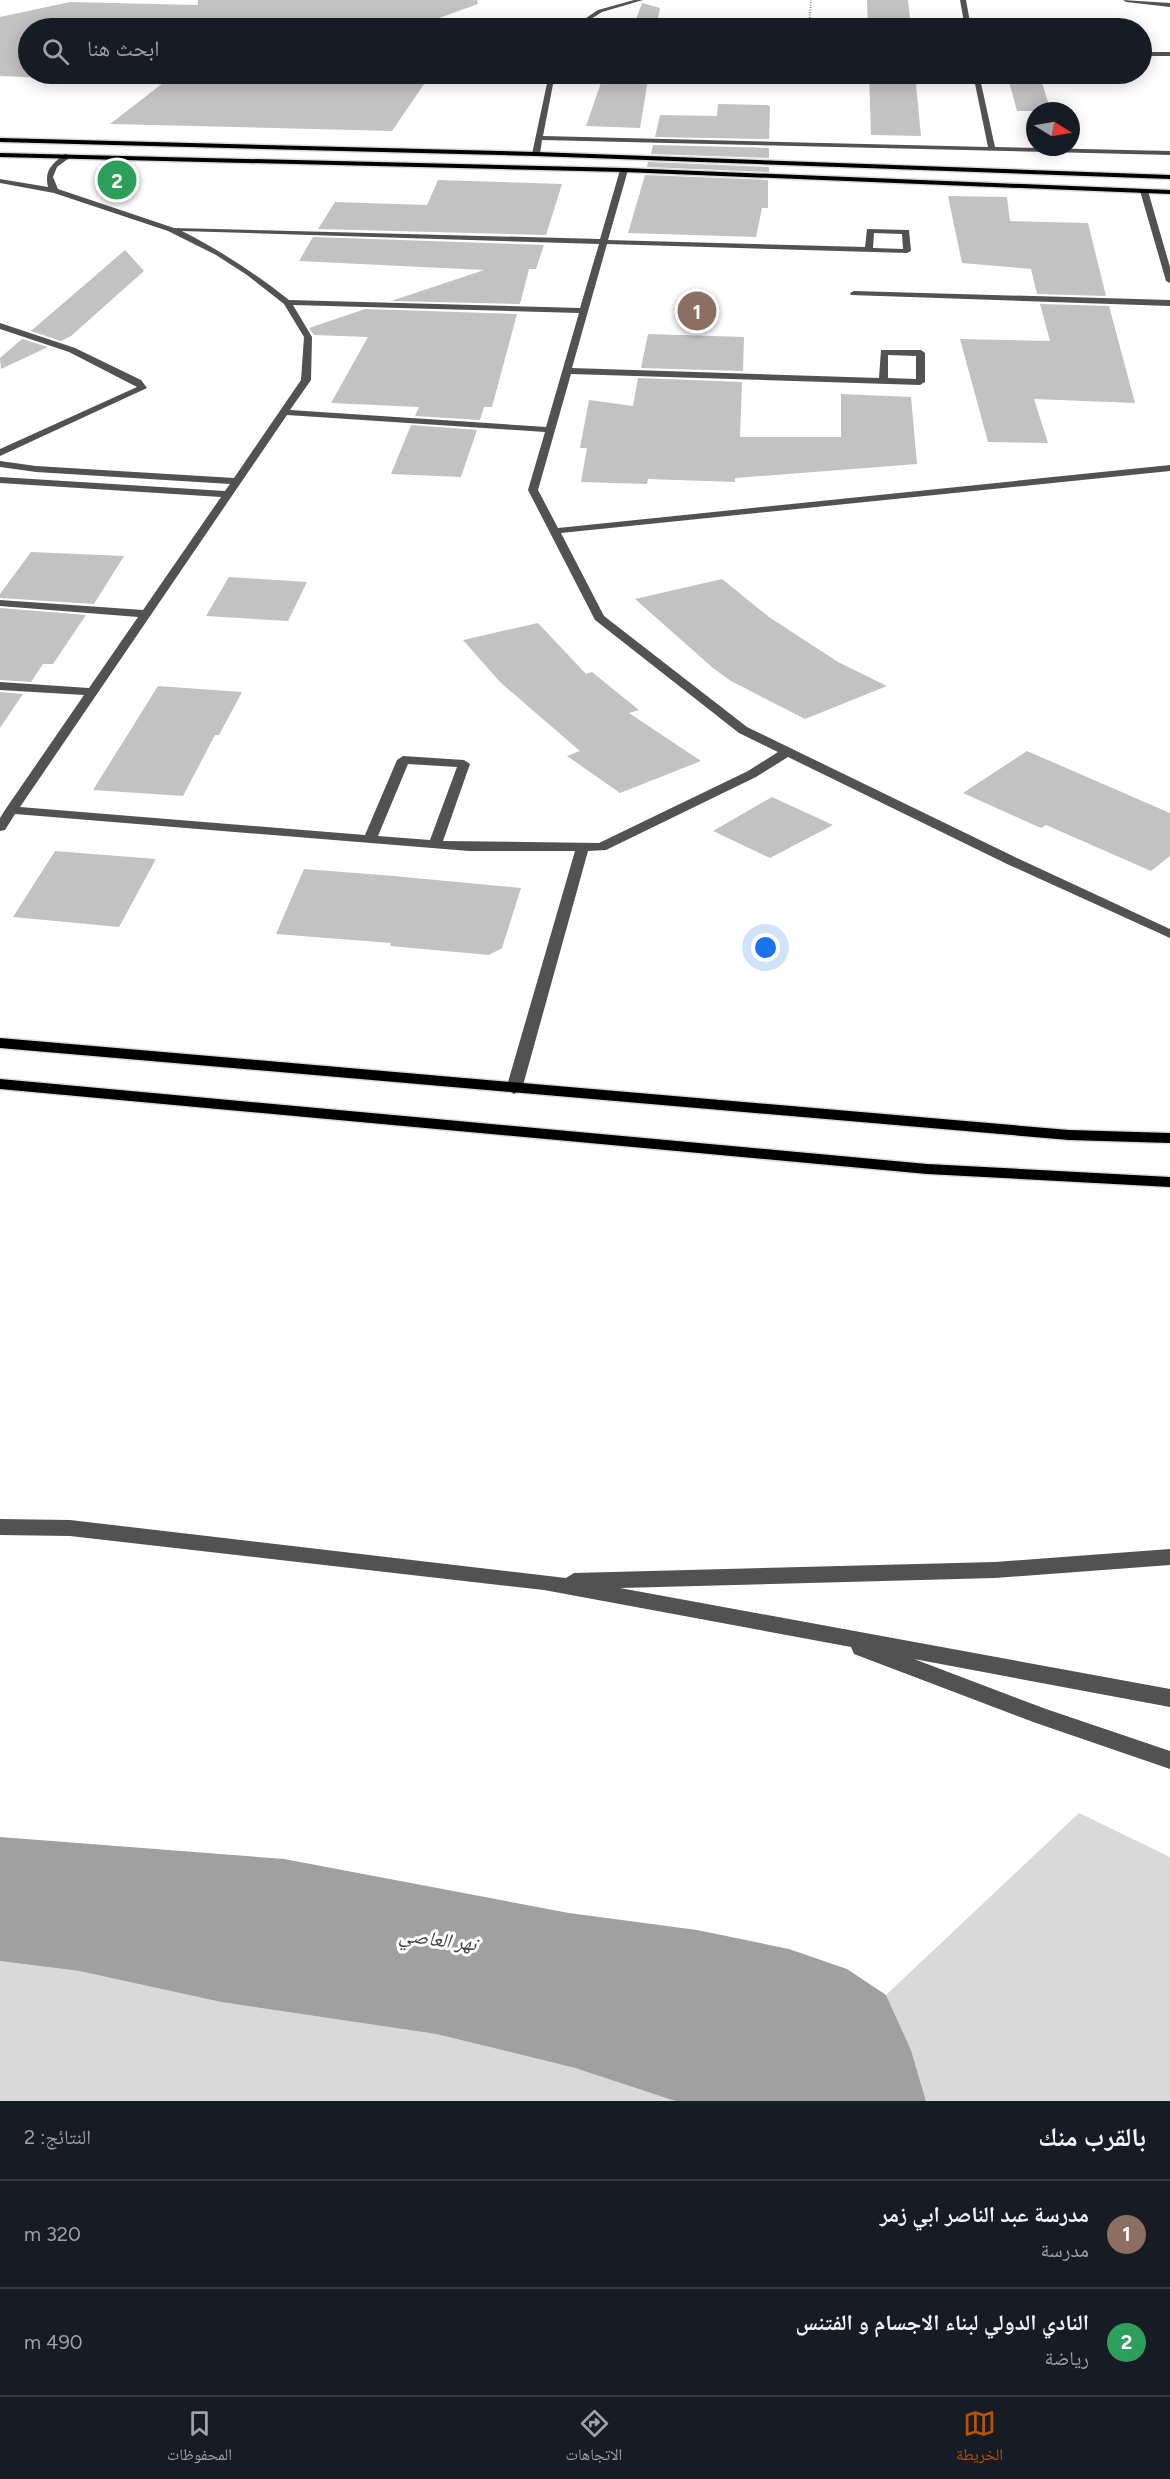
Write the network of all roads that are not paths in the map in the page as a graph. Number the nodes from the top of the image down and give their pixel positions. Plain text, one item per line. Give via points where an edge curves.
1 (640, 0) edge
2 (963, 0) edge
3 (1126, 0) edge
4 (1170, 5) edge
5 (589, 18) edge
6 (966, 18) edge
7 (1152, 54) edge
8 (1170, 54) edge
9 (550, 84) edge
10 (978, 84) edge
11 (540, 138) junction
12 (0, 140) edge
13 (992, 149) junction
14 (1170, 153) edge
15 (536, 154) junction
16 (0, 155) edge
17 (68, 156) junction
18 (624, 170) junction
19 (1170, 177) edge
20 (0, 181) edge
21 (1144, 191) junction
22 (55, 192) junction
23 (1170, 192) edge
24 (171, 229) junction
25 (1157, 236) junction
26 (1170, 236) edge
27 (603, 243) junction
28 (869, 250) junction
29 (1165, 250) edge
30 (1170, 281) edge
31 (854, 293) dead end
32 (287, 302) junction
33 (1170, 303) edge
34 (584, 311) junction
35 (0, 326) edge
36 (567, 371) junction
37 (883, 380) junction
38 (285, 412) junction
39 (550, 430) junction
40 (0, 453) edge
41 (0, 465) edge
42 (1170, 468) edge
43 (0, 480) edge
44 (238, 481) junction
45 (229, 494) junction
46 (554, 531) junction
47 (0, 603) edge
48 (147, 614) junction
49 (0, 686) edge
50 (93, 692) junction
51 (787, 752) junction
52 (11, 810) junction
53 (0, 827) edge
54 (370, 839) junction
55 (435, 844) junction
56 (583, 847) junction
57 (1170, 934) edge
58 (0, 1043) edge
59 (0, 1084) edge
60 (514, 1089) junction
61 (1170, 1138) edge
62 (1170, 1182) edge
63 (0, 1527) edge
64 (1170, 1557) edge
65 (544, 1582) junction
66 (824, 1634) junction
67 (1170, 1698) edge
68 (1170, 1760) edge

1 - 5 street via 600,11
2 - 6 street
3 - 4 street
7 - 8 street
9 - 11 street
10 - 13 street
11 - 13 street
11 - 15 street
12 - 15 main road
13 - 14 street
15 - 19 main road
16 - 17 main road
17 - 18 main road
17 - 22 street via 54,166 49,177
18 - 21 main road
18 - 27 street
20 - 22 street
21 - 23 main road
21 - 25 street
22 - 24 street
24 - 27 street
24 - 32 street via 219,253
25 - 26 street
25 - 29 street
27 - 28 street
27 - 34 street
28 - 28 street via 907,251 906,232 870,231
29 - 30 street
31 - 33 street
32 - 34 street
32 - 38 street via 308,337 306,380
34 - 36 street
35 - 40 street via 72,350 138,382 142,388
36 - 37 street
36 - 39 street
37 - 37 street via 921,382 921,353 884,352
38 - 39 street
38 - 44 street
39 - 46 street via 532,490
41 - 44 street
42 - 46 street
43 - 45 street
44 - 45 street
45 - 48 street
46 - 51 street via 599,618 743,730
47 - 48 street
48 - 50 street
49 - 50 street
50 - 52 street
51 - 56 street via 752,774 601,847
51 - 57 street
52 - 53 street
52 - 54 street
54 - 55 street
54 - 55 street via 403,760 464,764
55 - 56 street
56 - 60 street
58 - 60 main road
59 - 62 main road via 927,1169
60 - 61 main road via 1069,1135
63 - 65 street via 69,1528
64 - 65 street via 995,1570
65 - 66 street
66 - 67 street
66 - 68 street via 1042,1718

